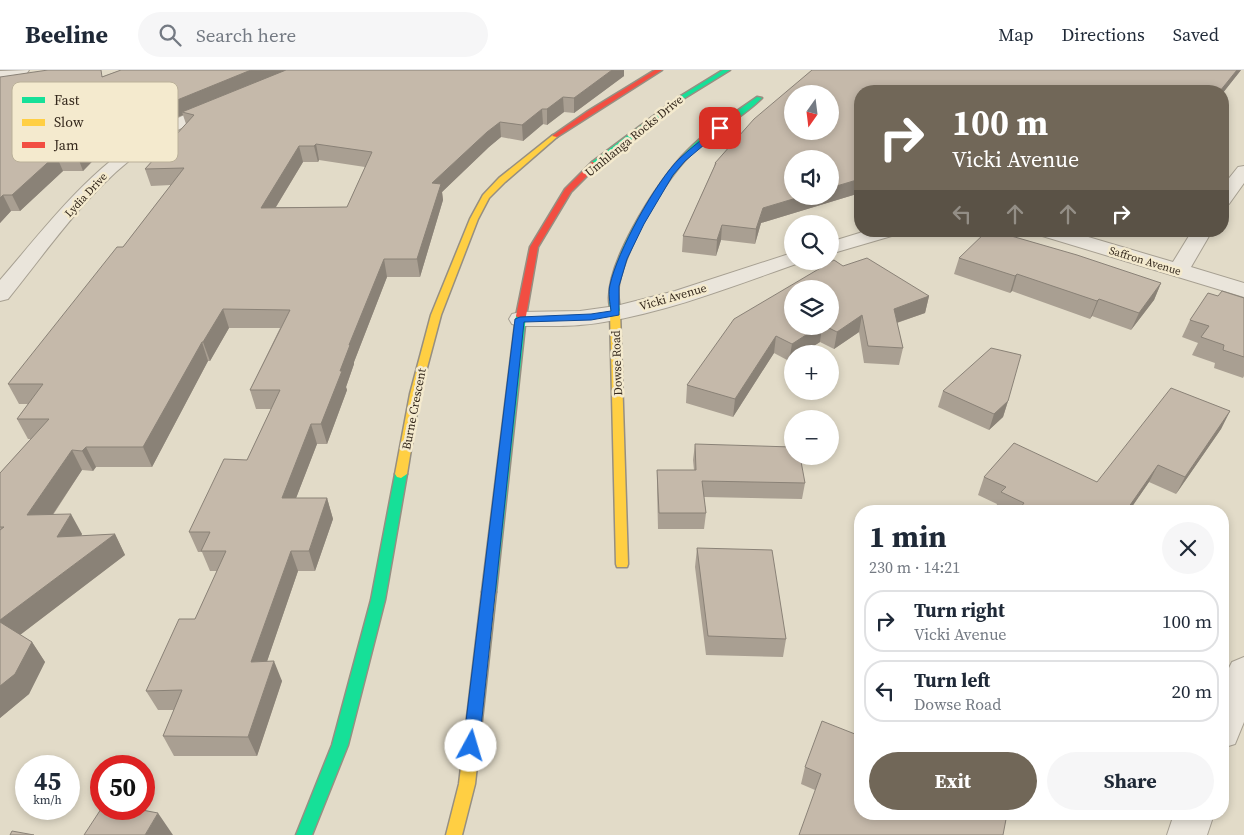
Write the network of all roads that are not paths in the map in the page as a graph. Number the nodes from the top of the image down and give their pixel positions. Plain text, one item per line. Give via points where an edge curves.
1 (22, 70) edge
2 (659, 70) edge
3 (727, 70) edge
4 (0, 74) edge
5 (758, 98) dead end
6 (233, 101) edge
7 (178, 126) edge
8 (119, 162) edge
9 (1244, 171) edge
10 (1229, 191) edge
11 (868, 237) edge
12 (1066, 237) edge
13 (1198, 237) edge
14 (839, 245) edge
15 (784, 261) edge
16 (1178, 270) junction
17 (1244, 290) edge
18 (0, 294) edge
19 (616, 313) junction
20 (520, 319) junction
21 (622, 564) dead end
22 (1244, 672) edge
23 (1229, 713) edge
24 (1192, 820) edge
25 (304, 835) edge
26 (454, 835) edge
27 (1188, 835) edge

1 - 4 street
2 - 25 street, Burne Crescent via 547,142 502,180 486,197 474,219 436,315 415,394 378,600 340,745
3 - 20 street, Umhlanga Rocks Drive via 682,98 630,137 595,164 568,191 534,247
5 - 19 street, Dowse Road via 683,160 663,184 622,259 614,286
6 - 7 street, Lydia Drive
8 - 18 street, Lydia Drive via 82,197
9 - 10 street
11 - 14 street
12 - 16 street, Saffron Avenue
13 - 16 street
15 - 19 street, Vicki Avenue
16 - 17 street, Saffron Avenue
19 - 20 street, Vicki Avenue
19 - 21 street, Dowse Road
20 - 26 street, Umhlanga Rocks Drive via 467,784
22 - 23 street
24 - 27 street

